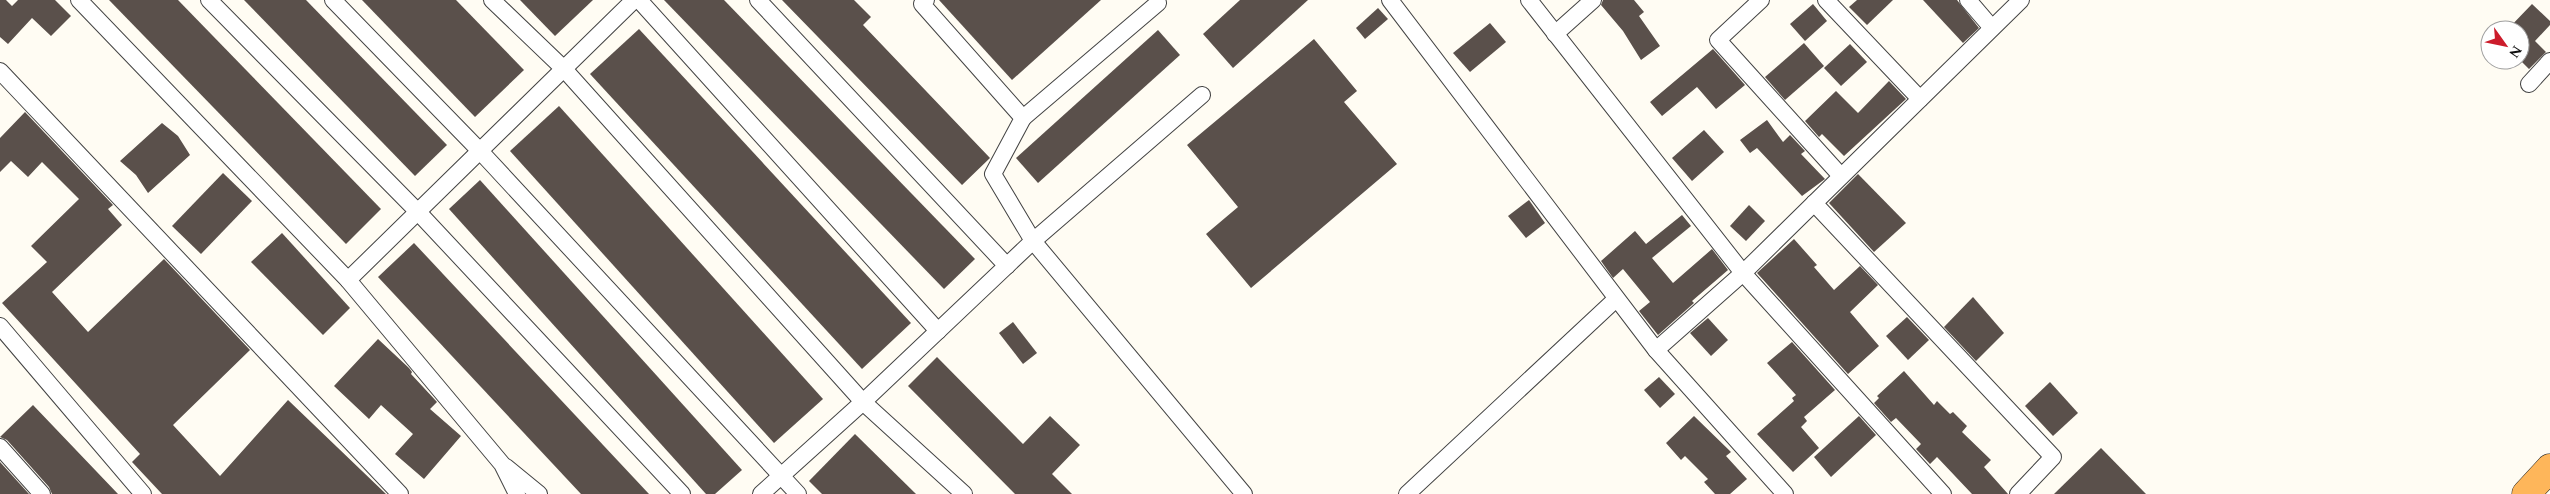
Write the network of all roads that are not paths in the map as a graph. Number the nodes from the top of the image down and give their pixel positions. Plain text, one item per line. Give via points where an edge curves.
1 (79, 0) edge
2 (209, 0) edge
3 (333, 0) edge
4 (492, 0) edge
5 (634, 0) edge
6 (639, 0) edge
7 (758, 0) edge
8 (926, 0) edge
9 (1390, 0) edge
10 (1529, 0) edge
11 (1593, 0) edge
12 (1761, 0) edge
13 (1826, 0) edge
14 (1968, 0) edge
15 (2021, 0) edge
16 (1158, 2) dead end
17 (1992, 28) junction
18 (1555, 34) junction
19 (2550, 61) edge
20 (564, 69) junction
21 (0, 71) edge
22 (2529, 84) dead end
23 (1202, 95) dead end
24 (1920, 99) junction
25 (1024, 118) junction
26 (480, 151) junction
27 (1840, 176) junction
28 (1814, 203) junction
29 (418, 212) junction
30 (1033, 241) junction
31 (1007, 266) junction
32 (1743, 273) junction
33 (348, 280) junction
34 (1616, 299) junction
35 (0, 326) edge
36 (938, 331) junction
37 (1656, 350) junction
38 (863, 402) junction
39 (0, 447) edge
40 (502, 464) junction
41 (2550, 468) edge
42 (781, 476) junction
43 (398, 493) edge
44 (42, 494) edge
45 (143, 494) edge
46 (517, 494) edge
47 (539, 494) edge
48 (682, 494) edge
49 (761, 494) edge
50 (798, 494) edge
51 (964, 494) edge
52 (1244, 494) edge
53 (1407, 494) edge
54 (1785, 494) edge
55 (1943, 494) edge
56 (2018, 494) edge
57 (2526, 494) edge

1 - 33 street
2 - 29 street
3 - 26 street
4 - 20 street
5 - 20 street
6 - 36 street
7 - 31 street
8 - 25 street via 922,4
9 - 34 street
10 - 18 street
11 - 18 street
12 - 27 street via 1718,40
13 - 24 street
14 - 17 street
15 - 17 street
16 - 25 street
17 - 24 street
18 - 32 street
19 - 22 street
20 - 26 street
20 - 38 street
21 - 43 street
23 - 30 street
24 - 27 street
25 - 30 street via 993,174
26 - 29 street
26 - 42 street
27 - 28 street
28 - 32 street
28 - 56 street via 2053,457
29 - 33 street
29 - 48 street
30 - 31 street
30 - 52 street
31 - 36 street
32 - 37 street
32 - 55 street
33 - 40 street
34 - 37 street
34 - 53 street
35 - 45 street
36 - 38 street
37 - 54 street
38 - 42 street
38 - 51 street
39 - 44 street
40 - 46 street
40 - 47 street
41 - 57 highway
42 - 49 street
42 - 50 street

